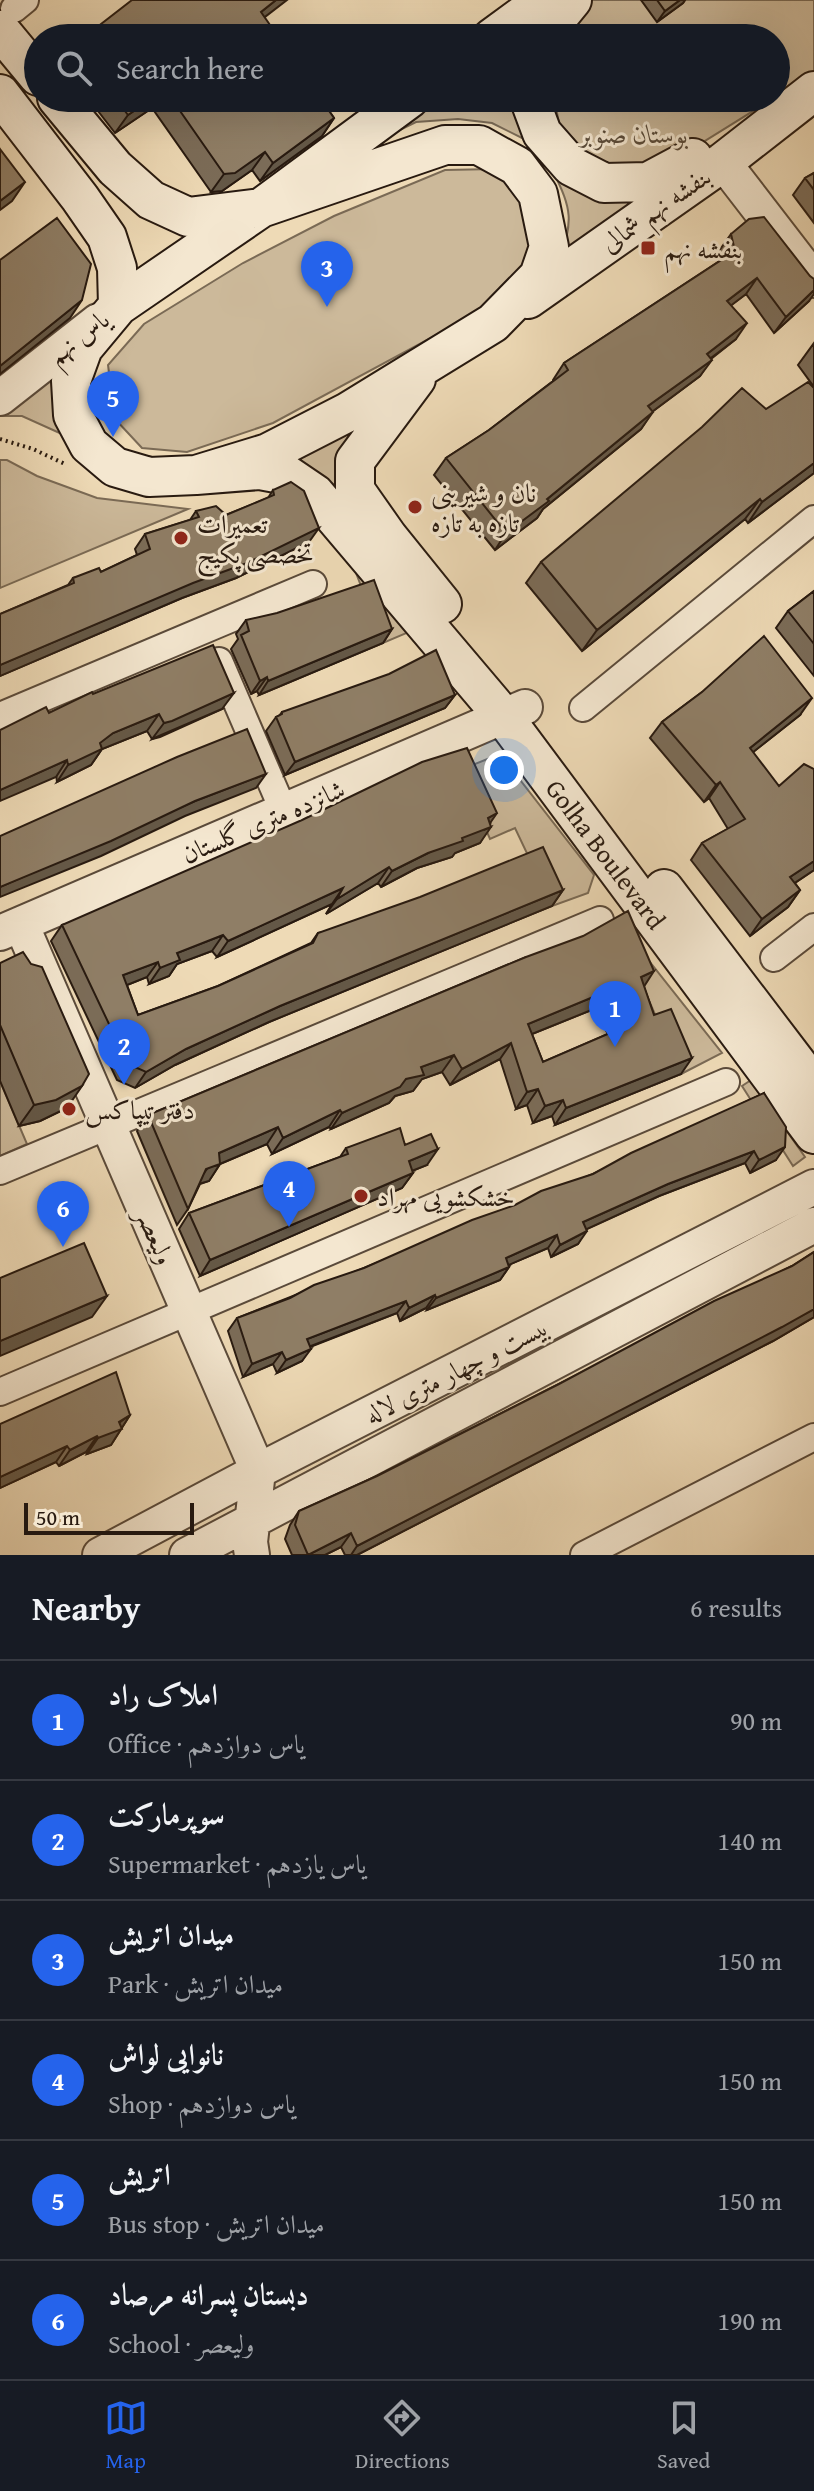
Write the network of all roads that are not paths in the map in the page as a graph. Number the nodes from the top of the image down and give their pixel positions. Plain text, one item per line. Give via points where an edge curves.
1 (544, 0) edge
2 (572, 0) edge
3 (13, 13) edge
4 (511, 24) edge
5 (552, 24) edge
6 (24, 41) edge
7 (814, 82) edge
8 (814, 91) edge
9 (0, 94) edge
10 (790, 98) edge
11 (790, 110) edge
12 (69, 112) edge
13 (391, 112) edge
14 (534, 112) edge
15 (769, 112) edge
16 (787, 112) edge
17 (723, 162) junction
18 (261, 208) junction
19 (814, 280) edge
20 (118, 306) junction
21 (493, 323) junction
22 (427, 364) junction
23 (0, 398) edge
24 (196, 475) junction
25 (814, 519) edge
26 (380, 548) junction
27 (313, 584) dead end
28 (205, 629) junction
29 (583, 708) dead end
30 (514, 712) junction
31 (0, 716) edge
32 (284, 812) junction
33 (600, 920) dead end
34 (814, 927) edge
35 (11, 928) edge
36 (774, 958) dead end
37 (726, 1082) dead end
38 (814, 1086) edge
39 (108, 1126) junction
40 (814, 1134) edge
41 (0, 1171) edge
42 (814, 1187) edge
43 (814, 1225) edge
44 (190, 1312) junction
45 (0, 1392) edge
46 (814, 1437) edge
47 (258, 1471) junction
48 (254, 1521) junction
49 (100, 1555) edge
50 (187, 1555) edge
51 (252, 1555) edge
52 (584, 1555) edge

1 - 4 main road
2 - 5 main road
3 - 6 main road
7 - 10 main road
8 - 11 main road, بنفشه نهم شمالی
9 - 20 main road via 107,237 117,268
12 - 18 main road via 115,168 151,200 188,217
13 - 18 main road
14 - 15 main road via 542,133 571,166 604,183 648,182
16 - 17 main road, بنفشه نهم شمالی
17 - 19 street
17 - 21 main road, بنفشه نهم شمالی
18 - 20 main road
18 - 21 main road via 445,145 479,145 517,166 538,194 549,247 539,276
20 - 23 street, یاس نهم
20 - 24 main road via 83,348 71,381 73,415 89,445 115,467 149,477
21 - 22 main road
22 - 24 main road via 268,453
22 - 26 main road, Golha Boulevard via 355,461 355,490
24 - 26 main road, Golha Boulevard via 260,470 287,475
25 - 29 street
26 - 30 main road, Golha Boulevard
27 - 28 street
28 - 31 street
28 - 32 street
30 - 32 street, شانزده متری گلستان
30 - 38 main road, Golha Boulevard
30 - 40 main road, Golha Boulevard
32 - 35 street, شانزده متری گلستان
33 - 39 street
34 - 36 street
35 - 39 street, ولیعصر
37 - 44 street
39 - 41 street
39 - 44 street, ولیعصر
42 - 47 street, بیست و چهار متری لاله
43 - 48 street, بیست و چهار متری لاله
44 - 45 street
44 - 47 street, ولیعصر
46 - 52 street
47 - 48 street, ولیعصر
47 - 49 street, بیست و چهار متری لاله
48 - 50 street, بیست و چهار متری لاله
48 - 51 street, ولیعصر

